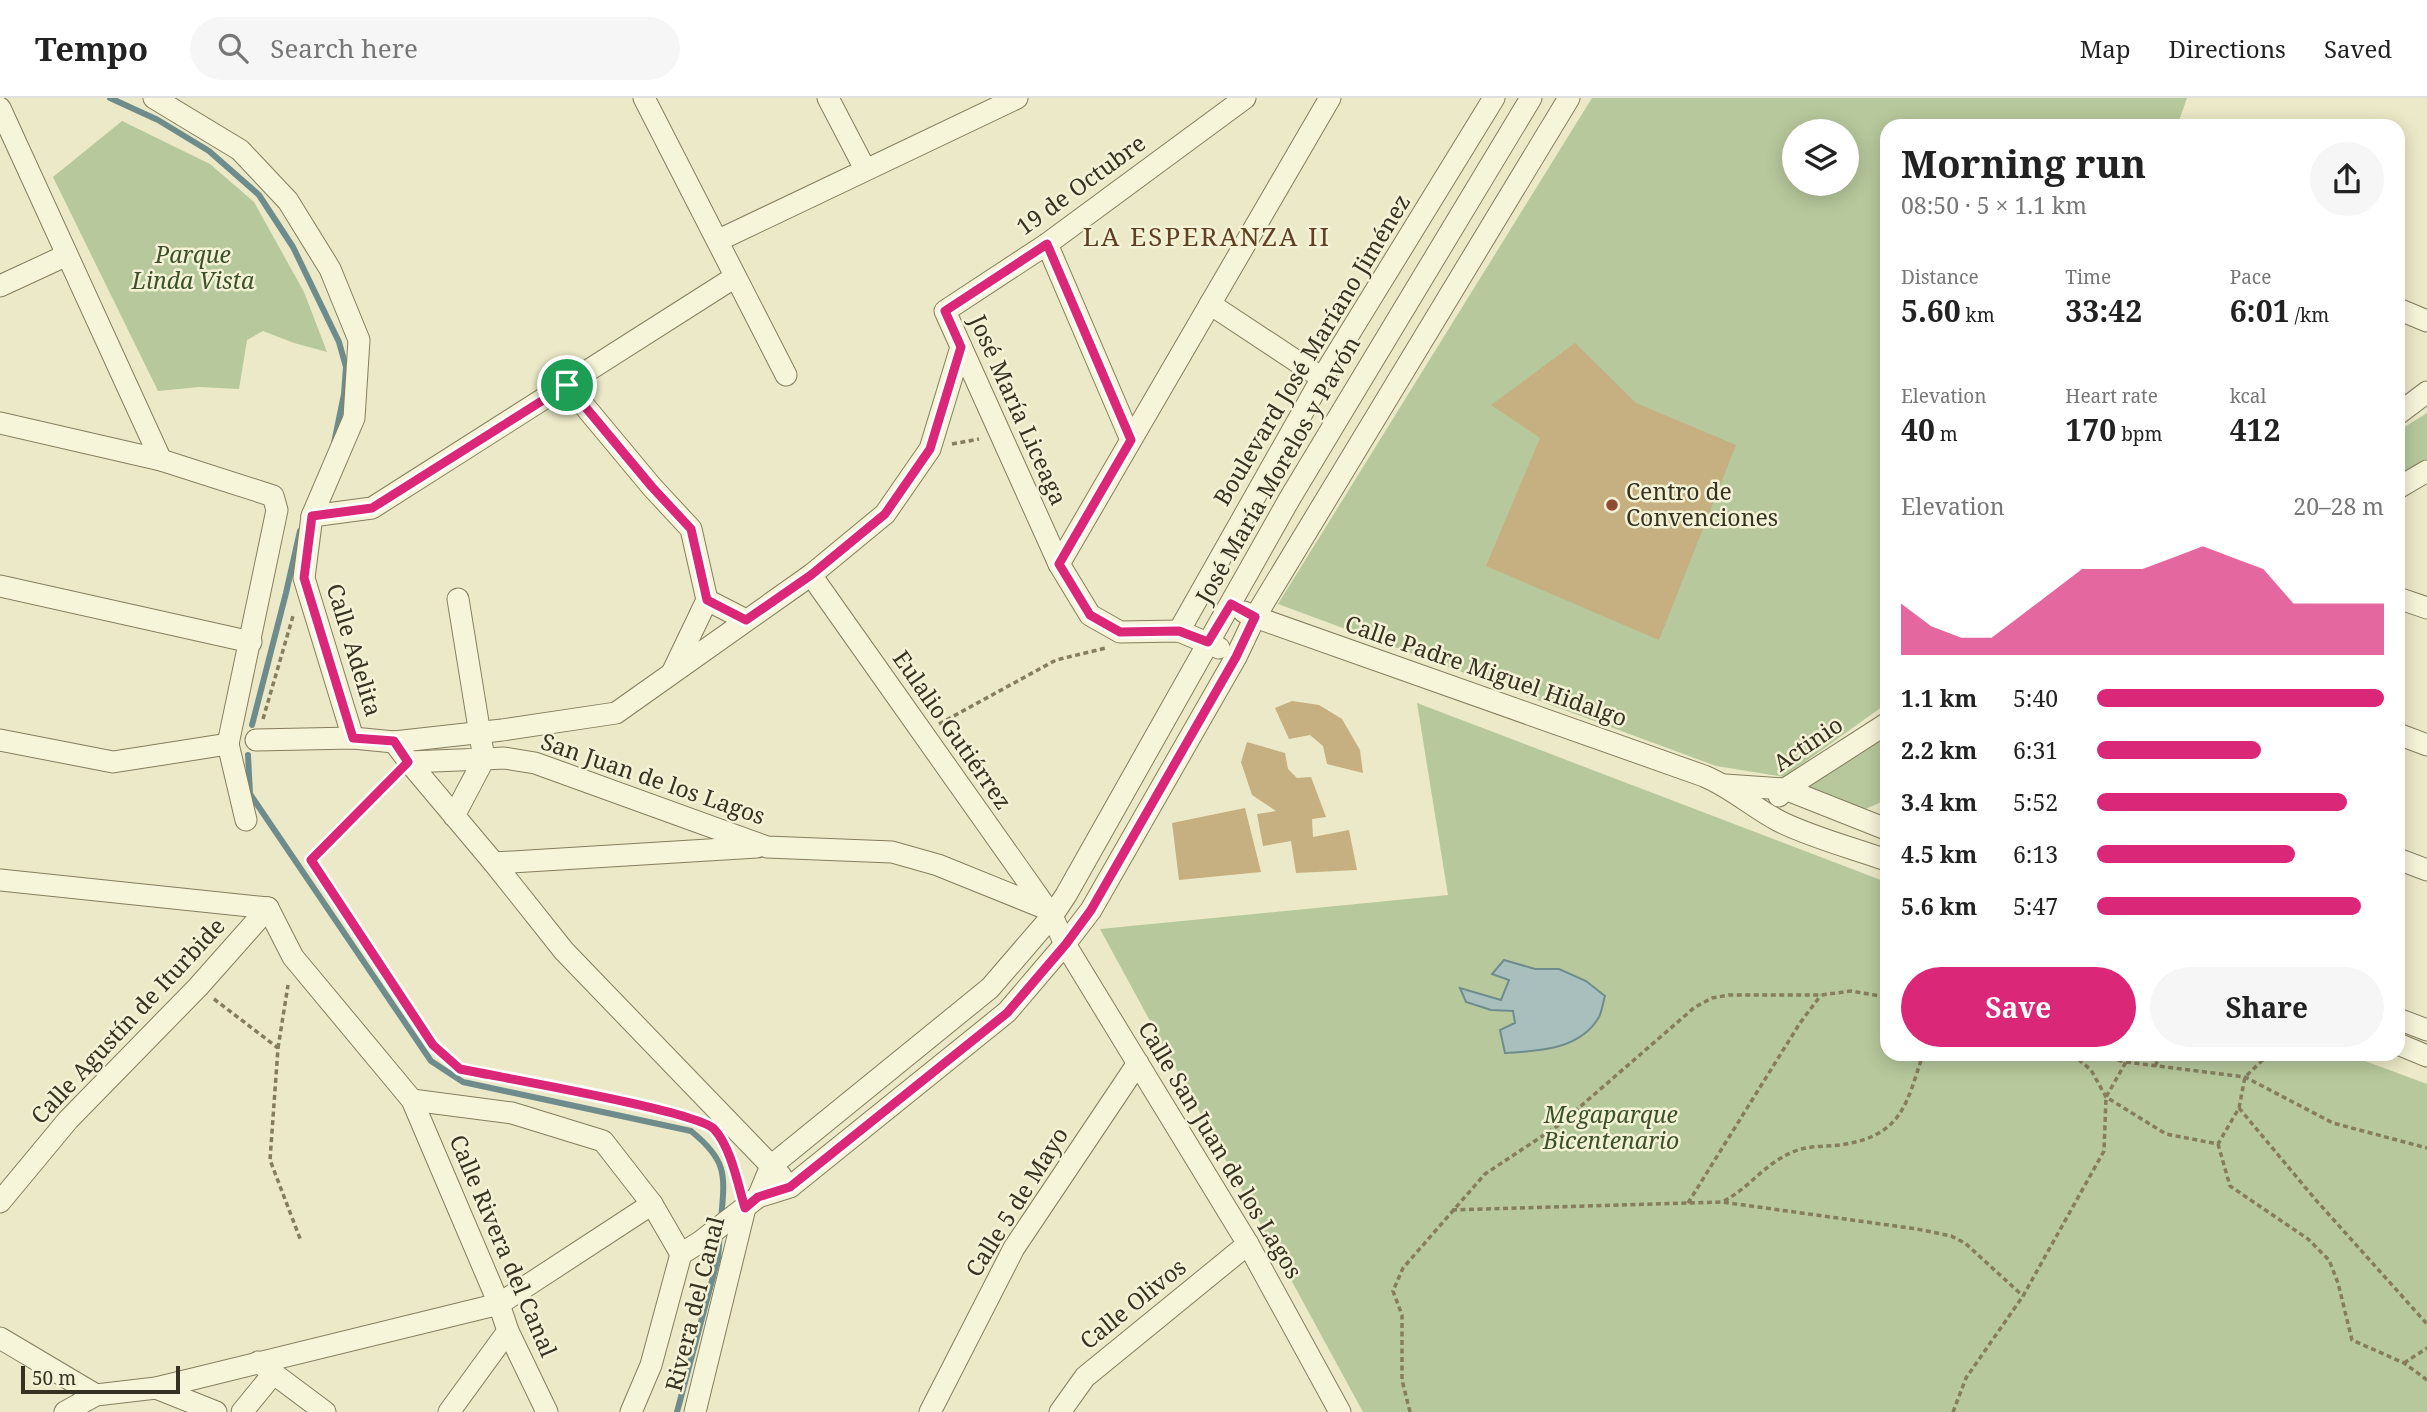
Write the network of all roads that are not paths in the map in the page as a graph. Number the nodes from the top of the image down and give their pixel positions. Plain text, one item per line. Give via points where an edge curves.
1 (154, 98) edge
2 (644, 98) edge
3 (828, 98) edge
4 (1245, 98) edge
5 (1330, 98) edge
6 (1494, 98) edge
7 (1531, 98) edge
8 (1569, 98) edge
9 (1014, 99) edge
10 (0, 108) edge
11 (865, 169) junction
12 (719, 240) junction
13 (1047, 244) junction
14 (67, 255) junction
15 (735, 277) junction
16 (0, 286) edge
17 (1210, 304) junction
18 (945, 311) joint
19 (2405, 312) edge
20 (2427, 321) edge
21 (961, 347) junction
22 (786, 375) dead end
23 (1322, 378) junction
24 (567, 385) junction
25 (2427, 392) edge
26 (2405, 409) edge
27 (0, 423) edge
28 (1131, 440) junction
29 (161, 460) junction
30 (2424, 475) edge
31 (2405, 484) edge
32 (312, 516) junction
33 (1059, 564) junction
34 (811, 575) junction
35 (0, 586) edge
36 (458, 599) dead end
37 (707, 600) junction
38 (2405, 600) edge
39 (1231, 604) junction
40 (2427, 608) edge
41 (1255, 617) junction
42 (746, 620) junction
43 (1179, 631) junction
44 (251, 642) junction
45 (1208, 642) junction
46 (1236, 657) junction
47 (672, 673) junction
48 (1880, 728) edge
49 (492, 731) junction
50 (2405, 737) edge
51 (353, 738) junction
52 (0, 740) edge
53 (256, 740) road end
54 (394, 741) junction
55 (228, 744) junction
56 (2427, 746) edge
57 (484, 759) junction
58 (408, 762) junction
59 (1726, 785) junction
60 (1785, 789) junction
61 (1765, 814) junction
62 (1880, 814) edge
63 (454, 816) junction
64 (246, 820) dead end
65 (1863, 821) junction
66 (1880, 827) edge
67 (767, 847) junction
68 (1880, 858) edge
69 (2405, 862) edge
70 (494, 863) junction
71 (2427, 870) edge
72 (0, 880) edge
73 (268, 908) junction
74 (1049, 913) junction
75 (1066, 944) junction
76 (2405, 1022) edge
77 (2427, 1030) edge
78 (2405, 1047) edge
79 (2427, 1056) edge
80 (1138, 1063) junction
81 (412, 1100) junction
82 (771, 1166) junction
83 (790, 1187) junction
84 (0, 1202) edge
85 (652, 1204) junction
86 (749, 1205) junction
87 (1248, 1244) junction
88 (681, 1254) junction
89 (499, 1304) junction
90 (508, 1331) junction
91 (0, 1338) edge
92 (266, 1368) junction
93 (156, 1388) junction
94 (96, 1395) junction
95 (65, 1412) edge
96 (216, 1412) edge
97 (242, 1412) edge
98 (325, 1412) edge
99 (449, 1412) edge
100 (547, 1412) edge
101 (631, 1412) edge
102 (695, 1412) edge
103 (930, 1412) edge
104 (1060, 1412) edge
105 (1340, 1412) edge

1 - 32 street via 240,150 288,201 330,269 359,340 354,418
2 - 12 street
3 - 11 street
4 - 13 street, 19 de Octubre
5 - 17 street
6 - 23 street, Boulevard José Maríano Jiménez
7 - 39 street, José María Morelos y Pavón
8 - 41 street
9 - 11 street
10 - 14 street
11 - 12 street
12 - 15 street
13 - 18 street, 19 de Octubre
13 - 28 street
14 - 16 street
14 - 29 street
15 - 22 street
15 - 24 street
17 - 23 street
17 - 28 street
18 - 21 street, José María Liceaga
19 - 20 street
21 - 33 street, José María Liceaga
21 - 34 street via 930,449 885,514
23 - 43 street, Boulevard José Maríano Jiménez
24 - 32 street via 372,508
24 - 37 street via 691,529
25 - 26 street
27 - 29 street
28 - 33 street
29 - 44 street via 273,496 278,510
30 - 31 street
32 - 51 street, Calle Adelita via 304,578
33 - 43 street, José María Liceaga via 1090,615 1120,632
34 - 42 street
34 - 74 street, Eulalio Gutiérrez
35 - 44 street
36 - 49 street
37 - 42 street
37 - 47 street
38 - 40 street
39 - 41 street, Calle Padre Miguel Hidalgo
39 - 45 street, José María Morelos y Pavón
41 - 46 street
41 - 59 street, Calle Padre Miguel Hidalgo
42 - 47 street
43 - 45 street, José María Liceaga
44 - 55 street
45 - 46 street, José María Liceaga
45 - 74 street, José María Morelos y Pavón via 1066,895
46 - 75 street via 1091,910
47 - 49 street via 616,713
48 - 60 street, Actinio
49 - 54 street
49 - 57 street
50 - 56 street
51 - 53 street
51 - 54 street
52 - 55 street via 113,762
54 - 58 street
55 - 64 street
57 - 58 street, San Juan de los Lagos
57 - 63 street
57 - 67 street, San Juan de los Lagos via 535,763
58 - 63 street
59 - 60 street, Calle Padre Miguel Hidalgo
59 - 61 street, Calle Padre Miguel Hidalgo
60 - 61 street, Actinio
60 - 65 street, Calle Padre Miguel Hidalgo
61 - 68 street, Calle Padre Miguel Hidalgo
62 - 65 street
63 - 70 street
65 - 66 street, Calle Padre Miguel Hidalgo
67 - 70 street
67 - 74 street, San Juan de los Lagos via 891,852 938,865
69 - 71 street
70 - 82 street via 564,951
72 - 73 street
73 - 81 street, Calle Rivera del Canal via 293,957
73 - 84 street, Calle Agustín de Iturbide via 68,1120
74 - 75 street, Calle San Juan de los Lagos
74 - 82 street, José María Morelos y Pavón via 990,988
75 - 80 street, Calle San Juan de los Lagos
75 - 83 street via 1007,1013
76 - 77 street
78 - 79 street
80 - 87 street, Calle San Juan de los Lagos
80 - 103 street, Calle 5 de Mayo via 1014,1248
81 - 85 street, Calle Rivera del Canal via 512,1113 603,1141
81 - 89 street, Calle Rivera del Canal
82 - 83 street
82 - 86 street, José María Morelos y Pavón
83 - 86 street
85 - 88 street, Calle Rivera del Canal
85 - 89 street
86 - 88 street
86 - 102 street, Rivera del Canal
87 - 104 street, Calle Olivos via 1085,1377
87 - 105 street, Calle San Juan de los Lagos
88 - 101 street via 650,1366
89 - 90 street, Calle Rivera del Canal
89 - 92 street
90 - 99 street
90 - 100 street, Calle Rivera del Canal
91 - 94 street
92 - 93 street
92 - 97 street
92 - 98 street
93 - 94 street
93 - 96 street
94 - 95 street

